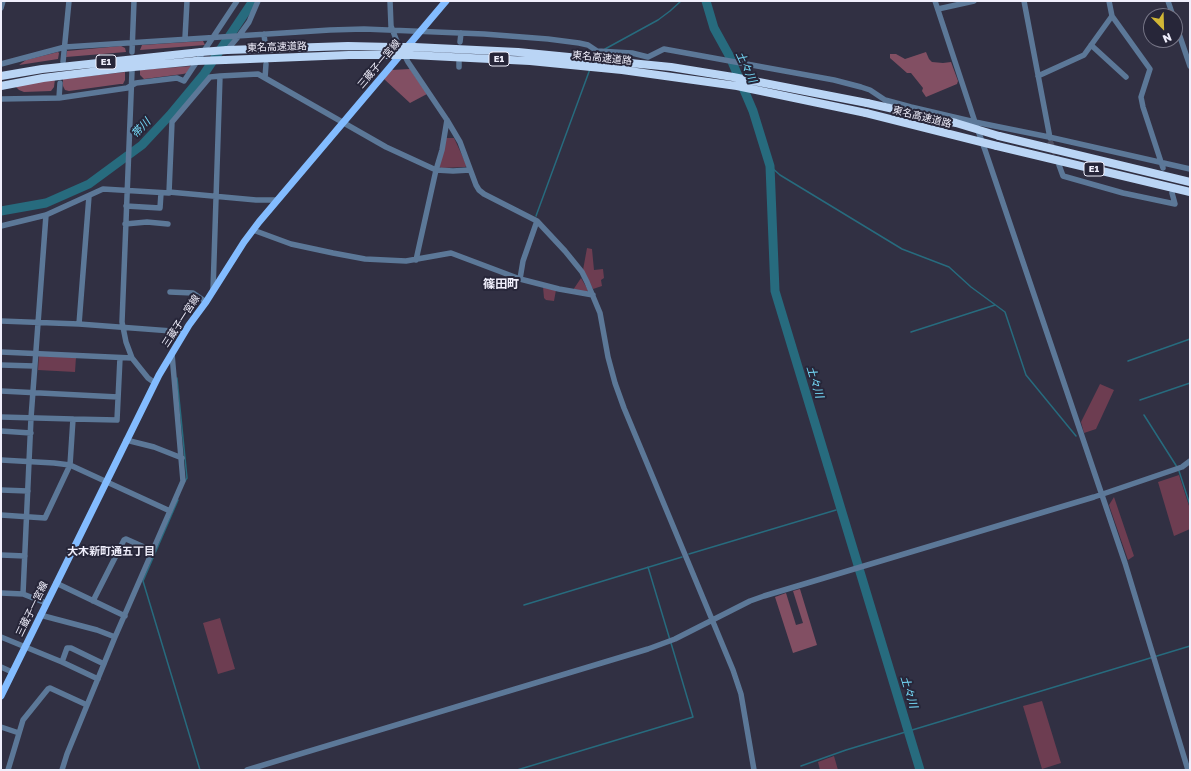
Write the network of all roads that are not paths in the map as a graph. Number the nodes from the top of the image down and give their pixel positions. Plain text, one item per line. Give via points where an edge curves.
1 (3, 1) edge
2 (69, 1) edge
3 (134, 1) edge
4 (187, 1) edge
5 (237, 1) edge
6 (258, 1) edge
7 (390, 1) edge
8 (446, 1) edge
9 (935, 1) edge
10 (974, 1) edge
11 (1024, 1) edge
12 (1109, 1) edge
13 (1, 8) edge
14 (938, 9) junction
15 (1112, 16) junction
16 (392, 30) junction
17 (419, 31) junction
18 (460, 33) junction
19 (264, 34) junction
20 (238, 35) junction
21 (215, 36) junction
22 (185, 38) junction
23 (133, 42) junction
24 (460, 42) dead end
25 (265, 43) dead end
26 (1092, 45) junction
27 (1183, 45) edge
28 (65, 47) junction
29 (226, 50) junction
30 (391, 51) junction
31 (403, 51) junction
32 (132, 52) dead end
33 (63, 62) dead end
34 (587, 62) junction
35 (1, 64) edge
36 (266, 64) dead end
37 (1190, 66) edge
38 (132, 71) dead end
39 (1, 76) edge
40 (220, 76) junction
41 (1038, 76) junction
42 (1126, 77) dead end
43 (265, 78) junction
44 (12, 79) junction
45 (60, 83) dead end
46 (1, 86) edge
47 (131, 86) junction
48 (59, 98) junction
49 (1, 99) edge
50 (447, 120) junction
51 (342, 122) junction
52 (975, 122) junction
53 (1050, 139) junction
54 (1161, 162) junction
55 (1059, 165) tunnel mouth
56 (1163, 168) dead end
57 (1190, 169) edge
58 (436, 170) junction
59 (470, 170) junction
60 (1190, 182) edge
61 (127, 191) junction
62 (169, 192) junction
63 (1190, 192) edge
64 (161, 193) junction
65 (1172, 193) dead end
66 (89, 196) junction
67 (216, 196) junction
68 (277, 200) junction
69 (126, 206) junction
70 (46, 215) junction
71 (537, 221) junction
72 (126, 224) junction
73 (168, 224) dead end
74 (1, 226) edge
75 (253, 230) junction
76 (416, 260) junction
77 (520, 279) junction
78 (213, 291) junction
79 (170, 292) dead end
80 (593, 295) junction
81 (206, 302) junction
82 (1, 321) edge
83 (37, 322) junction
84 (79, 324) junction
85 (123, 327) junction
86 (185, 332) junction
87 (1, 352) edge
88 (36, 353) junction
89 (172, 354) junction
90 (120, 358) junction
91 (132, 358) junction
92 (1, 365) edge
93 (34, 366) junction
94 (155, 383) junction
95 (1, 391) edge
96 (33, 392) junction
97 (118, 396) junction
98 (1, 417) edge
99 (31, 418) junction
100 (73, 418) junction
101 (1, 431) edge
102 (30, 433) junction
103 (126, 440) junction
104 (182, 458) junction
105 (1, 460) edge
106 (29, 461) junction
107 (1190, 461) edge
108 (70, 465) junction
109 (106, 481) junction
110 (1, 490) edge
111 (28, 491) junction
112 (1102, 494) junction
113 (170, 511) junction
114 (1, 515) edge
115 (27, 517) junction
116 (153, 551) junction
117 (1, 555) edge
118 (25, 556) junction
119 (56, 583) junction
120 (1, 593) edge
121 (23, 594) junction
122 (93, 601) junction
123 (46, 603) junction
124 (40, 615) junction
125 (125, 616) junction
126 (712, 620) junction
127 (1, 637) edge
128 (115, 638) junction
129 (24, 647) junction
130 (62, 662) junction
131 (104, 664) junction
132 (1, 667) edge
133 (12, 672) junction
134 (98, 679) junction
135 (1, 696) edge
136 (87, 705) junction
137 (1, 727) edge
138 (19, 732) junction
139 (8, 770) edge
140 (62, 770) edge
141 (247, 770) edge
142 (754, 770) edge
143 (1188, 770) edge

1 - 13 street
2 - 28 street
3 - 23 street
4 - 22 street
5 - 21 street
6 - 20 street via 249,22
7 - 16 street
8 - 17 main road, 三蔵子一宮線
9 - 14 street
10 - 14 street
11 - 41 street
12 - 15 street
14 - 52 street
15 - 26 street
15 - 54 street via 1150,69 1141,97
16 - 17 street
16 - 19 street
16 - 31 street
17 - 18 street
17 - 31 main road, 三蔵子一宮線
18 - 24 street
18 - 52 street via 579,43 597,51 632,53 648,57 664,49 834,80 870,90 885,100
19 - 20 street
19 - 25 street
20 - 21 street
20 - 29 street
21 - 22 street
21 - 47 street via 184,82 177,78 136,83
22 - 23 street
23 - 28 street
23 - 32 street
26 - 41 street via 1080,58
26 - 42 street
27 - 37 street
28 - 33 street
28 - 35 street
29 - 30 highway, 東名高速道路 / E1 via 348,46
29 - 44 highway, 東名高速道路 / E1, bridge via 42,69
30 - 34 highway, 東名高速道路 / E1, bridge via 479,58
30 - 44 highway, 東名高速道路 / E1, bridge via 196,61
31 - 50 street
31 - 51 main road, 三蔵子一宮線
34 - 60 highway, 東名高速道路 / E1, bridge via 650,64 733,76 867,103
34 - 63 highway, 東名高速道路 / E1, bridge via 649,74 738,86 866,113
36 - 43 street
38 - 47 street
39 - 44 highway, 東名高速道路 / E1
40 - 43 street via 258,74
40 - 62 street via 210,78 172,122
40 - 67 street
41 - 53 street
43 - 51 street
44 - 46 highway, 東名高速道路 / E1
45 - 48 street
47 - 48 street
47 - 61 street
48 - 49 street
50 - 58 street
50 - 59 street via 460,142
51 - 58 street via 386,147
51 - 68 main road, 三蔵子一宮線
52 - 53 street
52 - 112 street
53 - 54 street
54 - 56 street
54 - 57 street
55 - 65 street via 1063,176 1123,193 1175,204
58 - 59 street
58 - 76 street
59 - 71 street via 476,185 484,194
61 - 64 street
61 - 66 street via 103,189
61 - 69 street
62 - 64 street
62 - 67 street
64 - 69 street via 160,208
66 - 70 street
66 - 84 street
67 - 68 street
67 - 78 street
68 - 75 main road, 三蔵子一宮線
69 - 72 street
70 - 74 street
70 - 83 street
71 - 77 street via 523,261
71 - 80 street via 582,272
72 - 73 street
72 - 85 street
75 - 76 street via 291,244 365,259
75 - 78 main road, 三蔵子一宮線
76 - 77 street via 451,253
77 - 80 street
78 - 81 main road, 三蔵子一宮線
79 - 81 street via 193,293
80 - 126 street via 600,313 615,383 624,408
81 - 86 main road, 三蔵子一宮線
82 - 83 street
83 - 84 street
83 - 88 street
84 - 85 street
85 - 86 street
85 - 91 street
86 - 89 main road, 三蔵子一宮線
87 - 88 street
88 - 90 street
88 - 93 street
89 - 94 main road, 三蔵子一宮線
89 - 104 street
90 - 91 street
90 - 97 street
91 - 94 street
92 - 93 street
93 - 96 street
94 - 103 main road, 三蔵子一宮線
95 - 96 street
96 - 97 street
96 - 99 street
97 - 100 street via 117,420
98 - 99 street
99 - 100 street
99 - 102 street
100 - 108 street
101 - 102 street
102 - 106 street
103 - 104 street
103 - 109 main road, 三蔵子一宮線
104 - 113 street via 183,480
105 - 106 street
106 - 108 street
106 - 111 street
107 - 112 street via 1182,467
108 - 109 street
108 - 115 street via 45,518
109 - 113 street
109 - 119 main road, 三蔵子一宮線
110 - 111 street
111 - 115 street
112 - 126 street via 764,596
112 - 143 street
113 - 116 street
114 - 115 street
115 - 118 street
116 - 122 street via 124,540
116 - 125 street
117 - 118 street
118 - 121 street
119 - 122 street
119 - 123 main road, 三蔵子一宮線
120 - 121 street
121 - 123 street
122 - 125 street
123 - 124 main road, 三蔵子一宮線
124 - 128 street via 97,630
124 - 129 main road, 三蔵子一宮線
125 - 128 street
126 - 141 street via 675,639 648,649
126 - 142 street via 741,694
127 - 129 street
128 - 131 street
129 - 130 street
129 - 133 main road, 三蔵子一宮線
130 - 131 street via 67,648 71,648
130 - 134 street
131 - 134 street
132 - 133 street
133 - 135 main road, 三蔵子一宮線
134 - 136 street
136 - 138 street via 50,688 24,720
136 - 140 street
137 - 138 street
138 - 139 street

